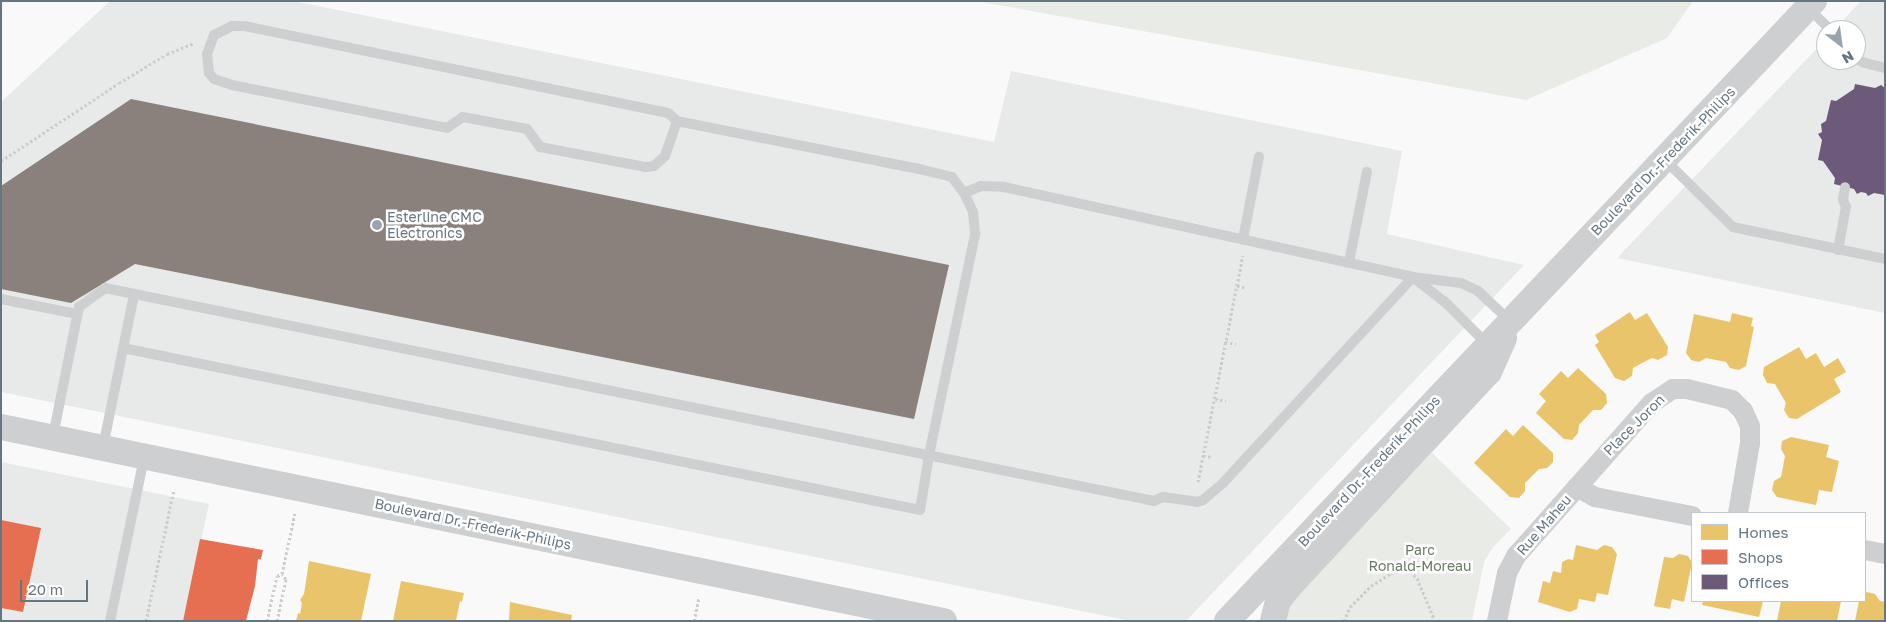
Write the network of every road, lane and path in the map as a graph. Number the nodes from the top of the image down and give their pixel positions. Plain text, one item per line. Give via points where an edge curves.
1 (1811, 5) edge
2 (1823, 20) edge
3 (198, 42) dead end
4 (1866, 63) edge
5 (1885, 68) edge
6 (677, 120) junction
7 (1259, 157) dead end
8 (1664, 160) junction
9 (1, 161) edge
10 (1367, 172) dead end
11 (1845, 187) dead end
12 (964, 193) junction
13 (1242, 239) junction
14 (1838, 250) junction
15 (1252, 257) dead end
16 (1885, 259) edge
17 (1350, 262) junction
18 (1413, 277) junction
19 (1237, 286) junction
20 (1247, 288) dead end
21 (134, 294) junction
22 (1, 299) edge
23 (77, 314) junction
24 (1511, 321) junction
25 (1226, 342) junction
26 (1236, 344) dead end
27 (1489, 345) junction
28 (123, 348) junction
29 (1214, 399) junction
30 (1226, 401) dead end
31 (1, 427) edge
32 (52, 438) junction
33 (103, 448) junction
34 (929, 455) junction
35 (144, 456) junction
36 (1203, 456) junction
37 (1213, 457) dead end
38 (1577, 487) junction
39 (174, 489) dead end
40 (1194, 502) junction
41 (1738, 512) edge
42 (295, 513) dead end
43 (1691, 516) edge
44 (1866, 550) edge
45 (1885, 554) edge
46 (282, 574) junction
47 (699, 597) dead end
48 (110, 621) edge
49 (146, 621) edge
50 (267, 621) edge
51 (277, 621) edge
52 (694, 621) edge
53 (944, 621) edge
54 (1227, 621) edge
55 (1273, 621) edge
56 (1344, 621) edge
57 (1435, 621) edge
58 (1497, 621) edge

1 - 2 lane
1 - 8 street, Boulevard Dr.-Frederik-Philips
3 - 9 path via 186,44 151,64
4 - 5 lane
6 - 6 lane via 668,113 245,26 232,26 214,35 207,54 209,73 232,85 447,128 463,117 527,129 540,147 646,167 654,166 665,156
6 - 12 lane via 943,174 952,178
7 - 13 lane
8 - 14 lane via 1733,227
8 - 24 street, Boulevard Dr.-Frederik-Philips
10 - 17 lane
11 - 14 lane via 1843,200 1846,207
12 - 13 lane via 981,186 1004,187
12 - 34 lane via 976,222 974,242
13 - 17 lane
14 - 16 lane
15 - 19 path via 1242,255
17 - 18 lane
18 - 24 lane via 1471,286
18 - 27 lane
18 - 40 lane via 1223,483 1204,500
19 - 20 path
19 - 25 path
21 - 23 lane via 105,288 79,307
21 - 28 lane
21 - 34 lane
22 - 23 lane
23 - 32 lane
24 - 27 street, Boulevard Dr.-Frederik-Philips
24 - 55 street, Boulevard Dr.-Frederik-Philips via 1489,372 1283,594 1275,608
25 - 26 path
25 - 29 path
27 - 54 street, Boulevard Dr.-Frederik-Philips
28 - 33 lane
28 - 34 lane via 920,510
29 - 30 path
29 - 36 path
31 - 32 street, Boulevard Dr.-Frederik-Philips
32 - 33 street, Boulevard Dr.-Frederik-Philips
33 - 35 street, Boulevard Dr.-Frederik-Philips
34 - 40 lane via 1154,501 1163,497
35 - 48 lane
35 - 53 street, Boulevard Dr.-Frederik-Philips
36 - 37 path
36 - 40 path
38 - 41 street, Place Joron via 1652,403 1673,389 1687,389 1732,400 1743,411 1750,426
38 - 43 street, Rue Maheu via 1595,497
38 - 58 street, Rue Maheu via 1510,564
39 - 49 path
42 - 46 path
44 - 45 street
46 - 50 path via 277,576
46 - 51 path via 286,579
47 - 52 path
56 - 57 path via 1350,606 1371,586 1390,573 1402,570 1410,571 1417,578

